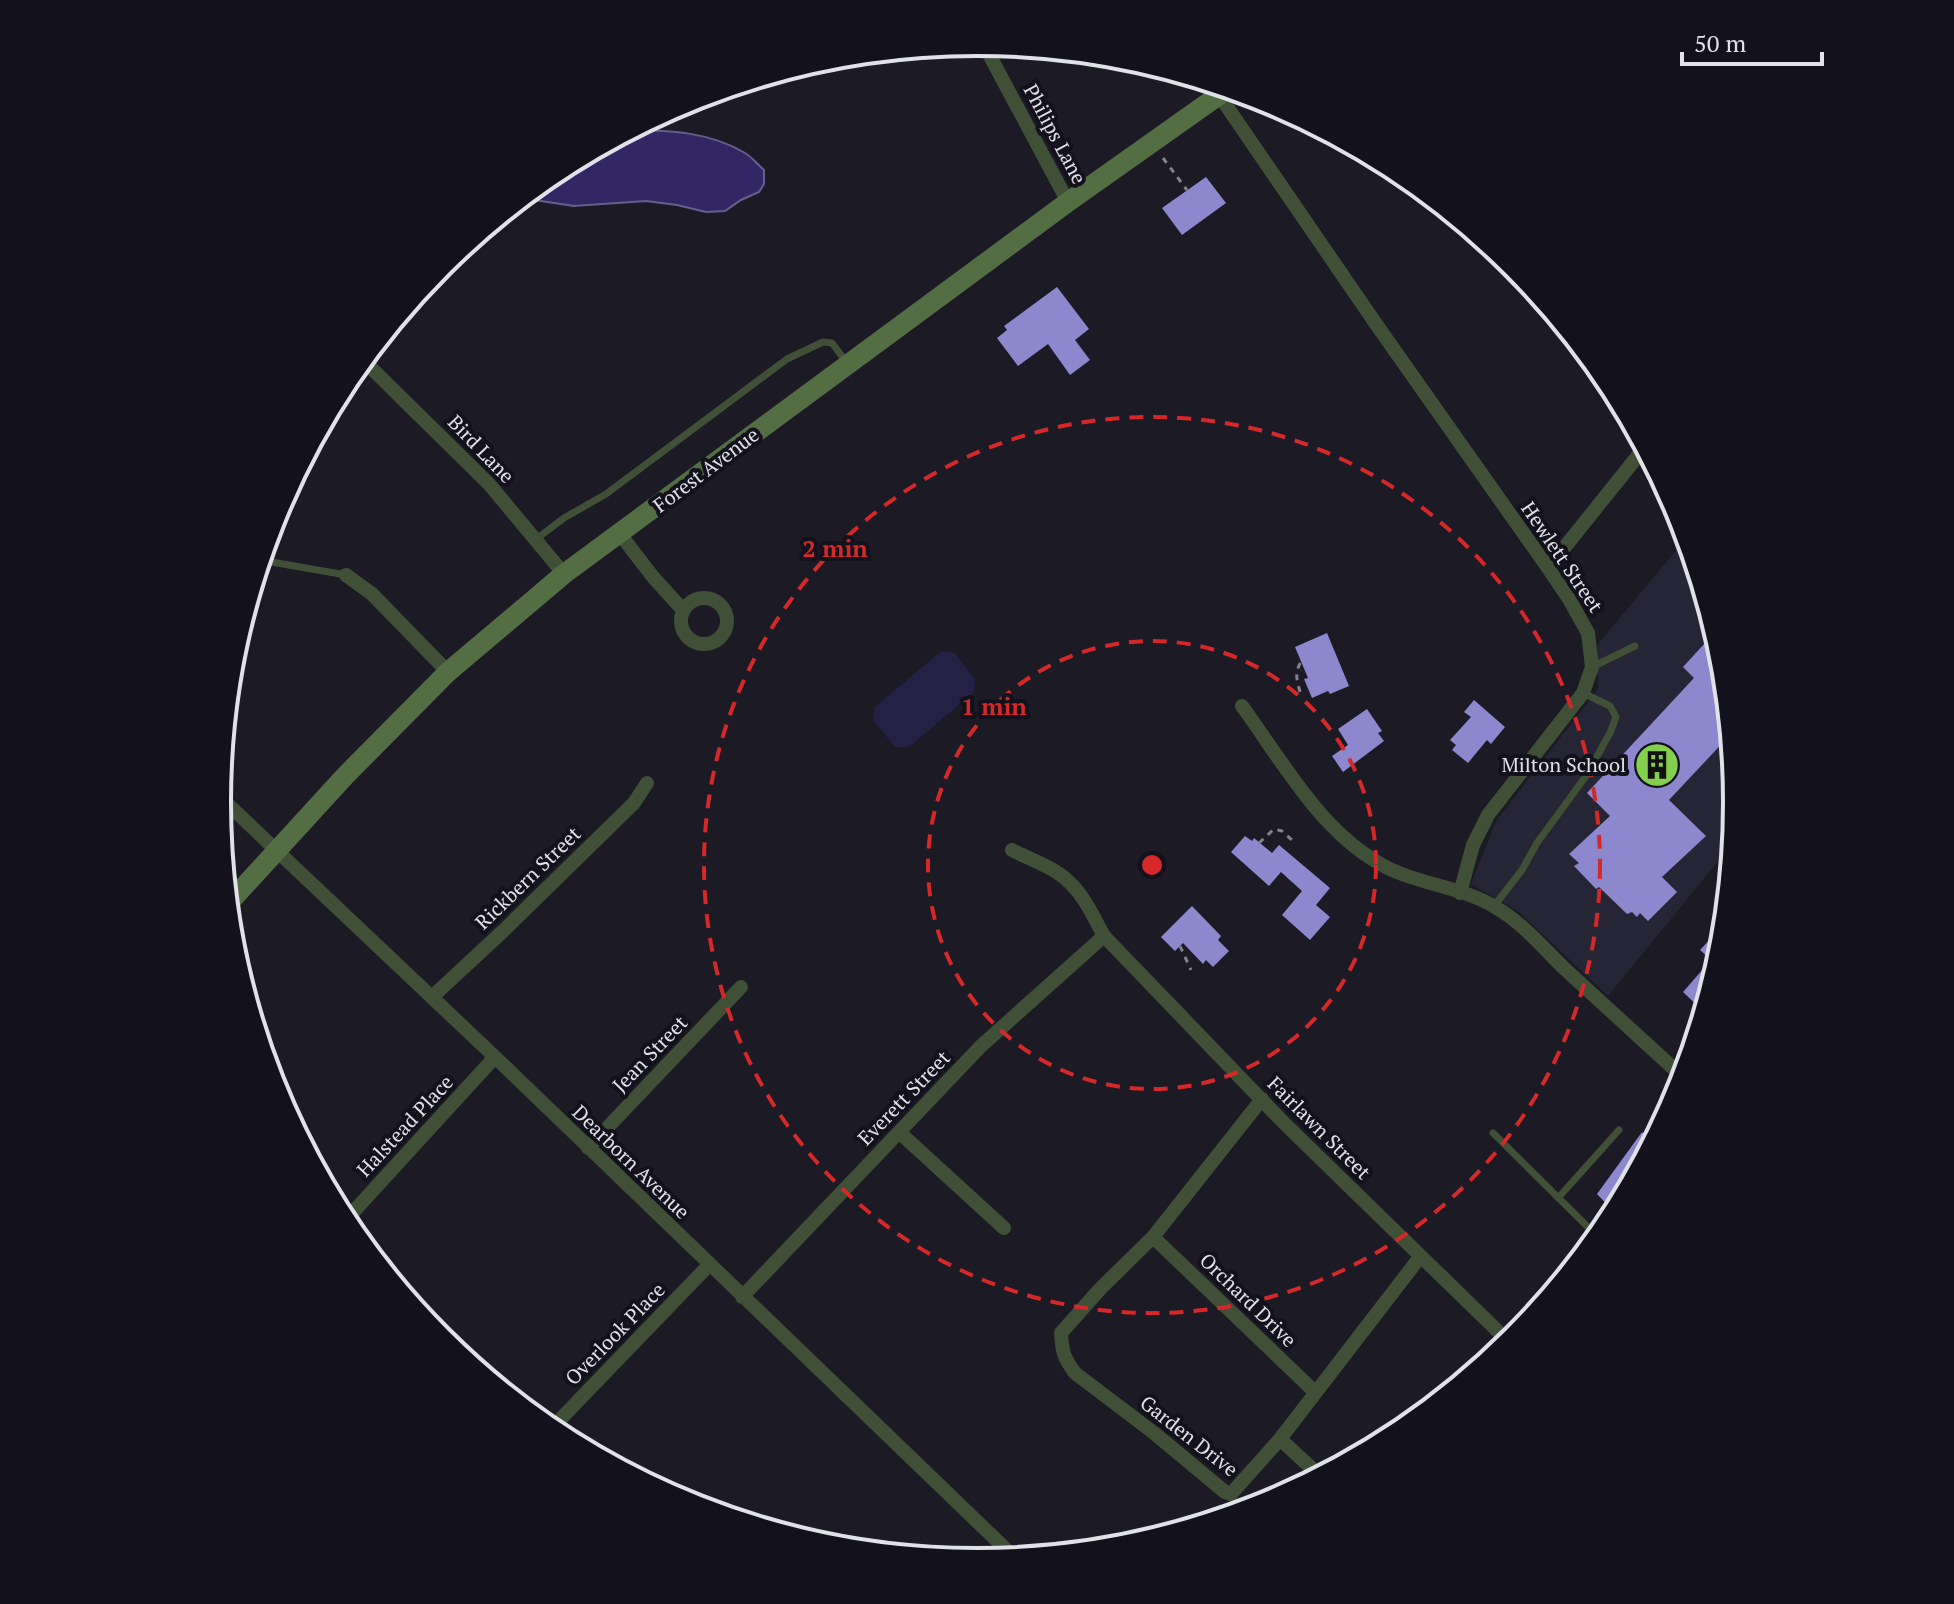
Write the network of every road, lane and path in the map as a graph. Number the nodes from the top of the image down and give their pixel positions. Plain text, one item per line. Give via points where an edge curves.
1 (990, 57) edge
2 (1218, 96) edge
3 (1230, 101) edge
4 (1151, 143) junction
5 (1187, 190) dead end
6 (1068, 202) junction
7 (848, 364) junction
8 (371, 368) edge
9 (1638, 456) edge
10 (620, 534) junction
11 (535, 540) junction
12 (271, 562) edge
13 (1548, 568) junction
14 (564, 574) junction
15 (346, 575) joint
16 (683, 610) dead end
17 (1635, 646) dead end
18 (1301, 662) dead end
19 (1592, 667) junction
20 (448, 672) junction
21 (1300, 692) dead end
22 (1583, 693) junction
23 (1242, 706) dead end
24 (647, 783) dead end
25 (231, 808) edge
26 (1294, 842) dead end
27 (1259, 843) dead end
28 (276, 850) junction
29 (1012, 850) dead end
30 (1460, 893) junction
31 (237, 894) edge
32 (1494, 906) junction
33 (1104, 936) junction
34 (1180, 946) dead end
35 (1191, 970) dead end
36 (741, 987) dead end
37 (432, 997) junction
38 (495, 1057) junction
39 (1673, 1068) edge
40 (1262, 1099) junction
41 (1619, 1130) dead end
42 (899, 1132) junction
43 (1493, 1133) dead end
44 (588, 1148) junction
45 (1558, 1198) junction
46 (354, 1211) edge
47 (1004, 1228) dead end
48 (1589, 1228) edge
49 (1153, 1237) junction
50 (1420, 1257) junction
51 (709, 1265) junction
52 (742, 1297) junction
53 (1501, 1334) edge
54 (1315, 1392) junction
55 (562, 1421) edge
56 (1280, 1439) junction
57 (1312, 1468) edge
58 (1003, 1547) edge

1 - 6 street, Philips Lane
2 - 4 street, Forest Avenue
3 - 13 street, Hewlett Street via 1358,298
4 - 5 path
4 - 6 street, Forest Avenue
6 - 7 street, Forest Avenue
7 - 10 street, Forest Avenue
7 - 11 lane via 832,343 823,342 787,359 606,494
8 - 11 street, Bird Lane via 489,484
9 - 13 street
10 - 14 street, Forest Avenue
10 - 16 street
11 - 14 street, Bird Lane
12 - 15 lane
13 - 19 street, Hewlett Street via 1588,633
14 - 20 street, Forest Avenue
15 - 20 street via 372,594
17 - 19 lane
18 - 21 path via 1296,674
19 - 22 street, Hewlett Street
20 - 28 street, Forest Avenue
22 - 30 street, Hewlett Street via 1488,815
22 - 32 lane via 1610,706 1616,717 1610,733 1586,776
23 - 30 street via 1319,812 1351,843 1394,871
24 - 37 street, Rickbern Street via 634,803
25 - 28 street, Dearborn Avenue
26 - 27 path via 1274,829
28 - 31 street, Forest Avenue
28 - 37 street, Dearborn Avenue
29 - 33 street, Fairlawn Street via 1069,882
30 - 32 street
32 - 39 street
33 - 40 street, Fairlawn Street
33 - 42 street, Everett Street via 981,1046
34 - 35 path
36 - 44 street, Jean Street
37 - 38 street, Dearborn Avenue
38 - 44 street, Dearborn Avenue
38 - 46 street, Halstead Place
40 - 49 street
40 - 50 street, Fairlawn Street
41 - 45 lane
42 - 47 street
42 - 52 street, Everett Street
43 - 45 lane
44 - 51 street, Dearborn Avenue
45 - 48 lane
49 - 54 street, Orchard Drive
49 - 56 street, Garden Drive via 1061,1333 1067,1363 1225,1492 1231,1494
50 - 53 street, Fairlawn Street
50 - 54 street, Garden Drive
51 - 52 street, Dearborn Avenue
51 - 55 street, Overlook Place
52 - 58 street, Dearborn Avenue
54 - 56 street, Garden Drive
56 - 57 street

